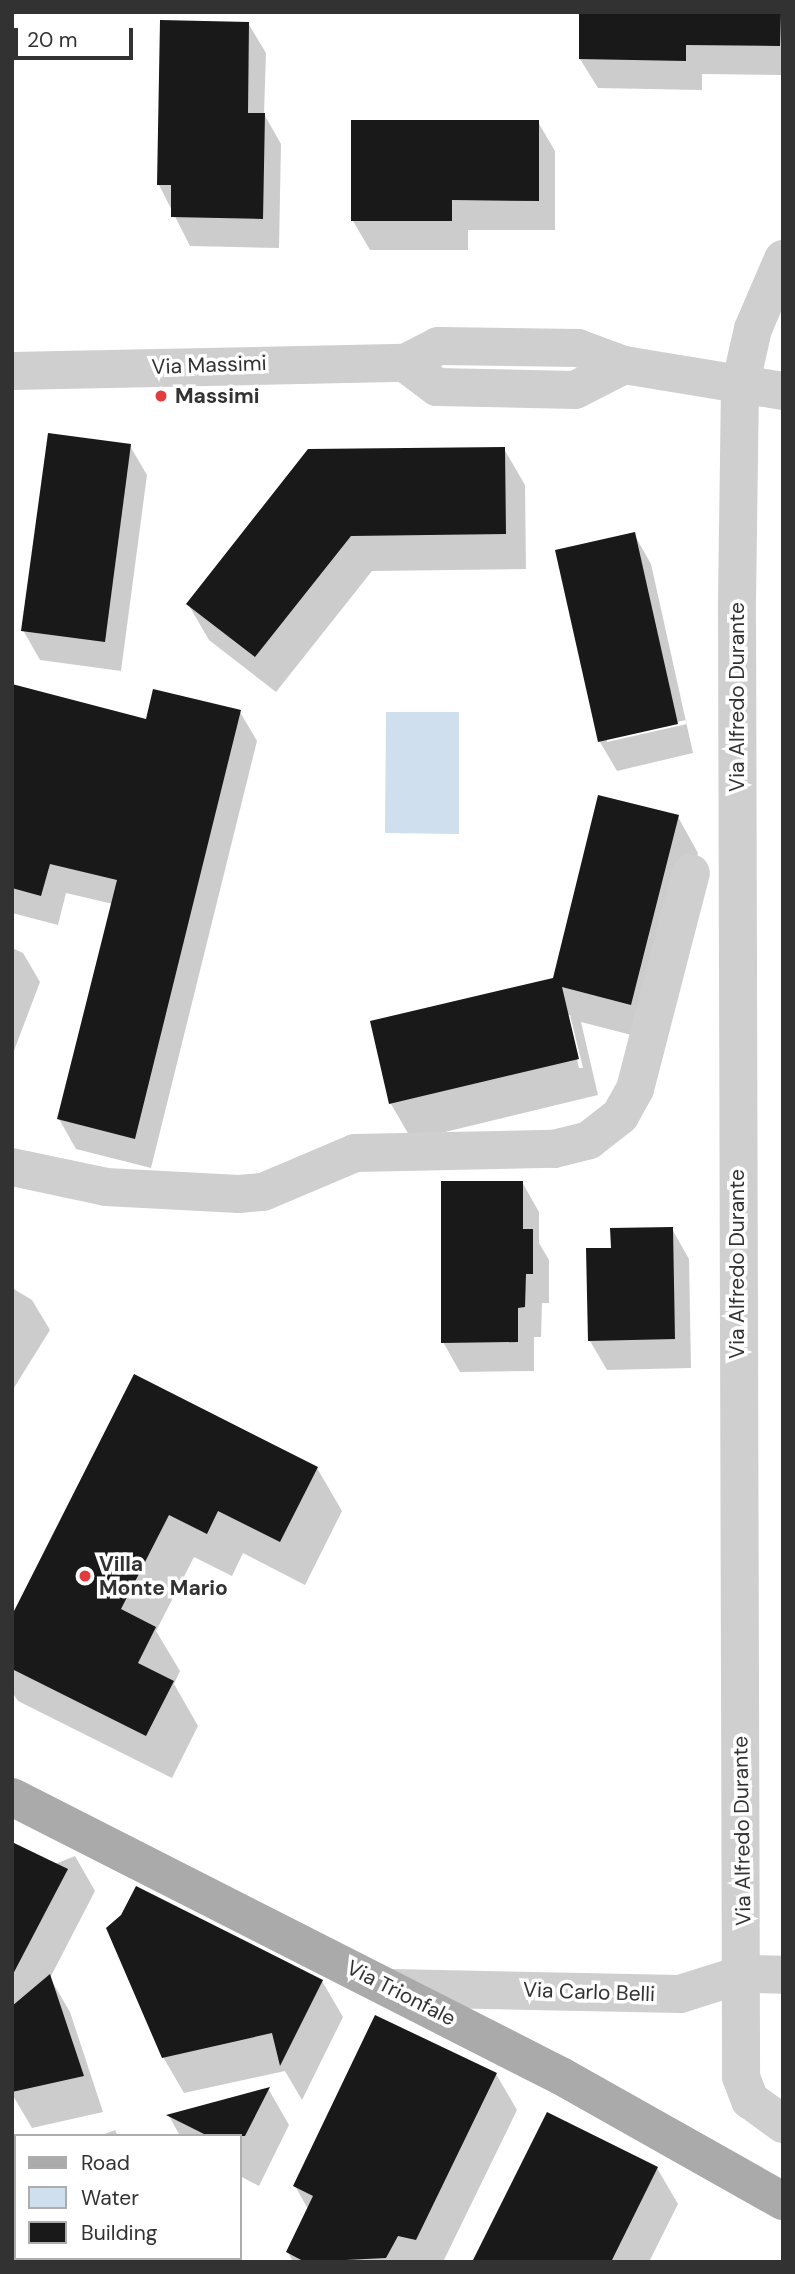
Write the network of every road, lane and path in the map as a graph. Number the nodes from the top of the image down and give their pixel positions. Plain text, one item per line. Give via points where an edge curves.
1 (783, 260) edge
2 (12, 371) edge
3 (740, 386) junction
4 (783, 391) edge
5 (691, 873) dead end
6 (12, 1167) edge
7 (12, 1797) edge
8 (744, 1973) junction
9 (783, 1975) edge
10 (392, 1988) junction
11 (783, 2124) edge
12 (783, 2201) edge

1 - 3 street, Via Alfredo Durante via 753,329
2 - 3 street, Via Massimi via 405,363 438,346 578,348 624,365
3 - 4 street, Via Massimi
3 - 8 street, Via Alfredo Durante via 737,1197
5 - 6 street via 635,1089 620,1116 589,1140 554,1149 355,1153 273,1188 239,1194 106,1187
7 - 10 main road, Via Trionfale
8 - 9 street, Via Carlo Belli
8 - 10 street, Via Carlo Belli via 680,1994
8 - 11 street, Via Alfredo Durante via 742,2085 755,2105
10 - 12 main road, Via Trionfale via 561,2076

